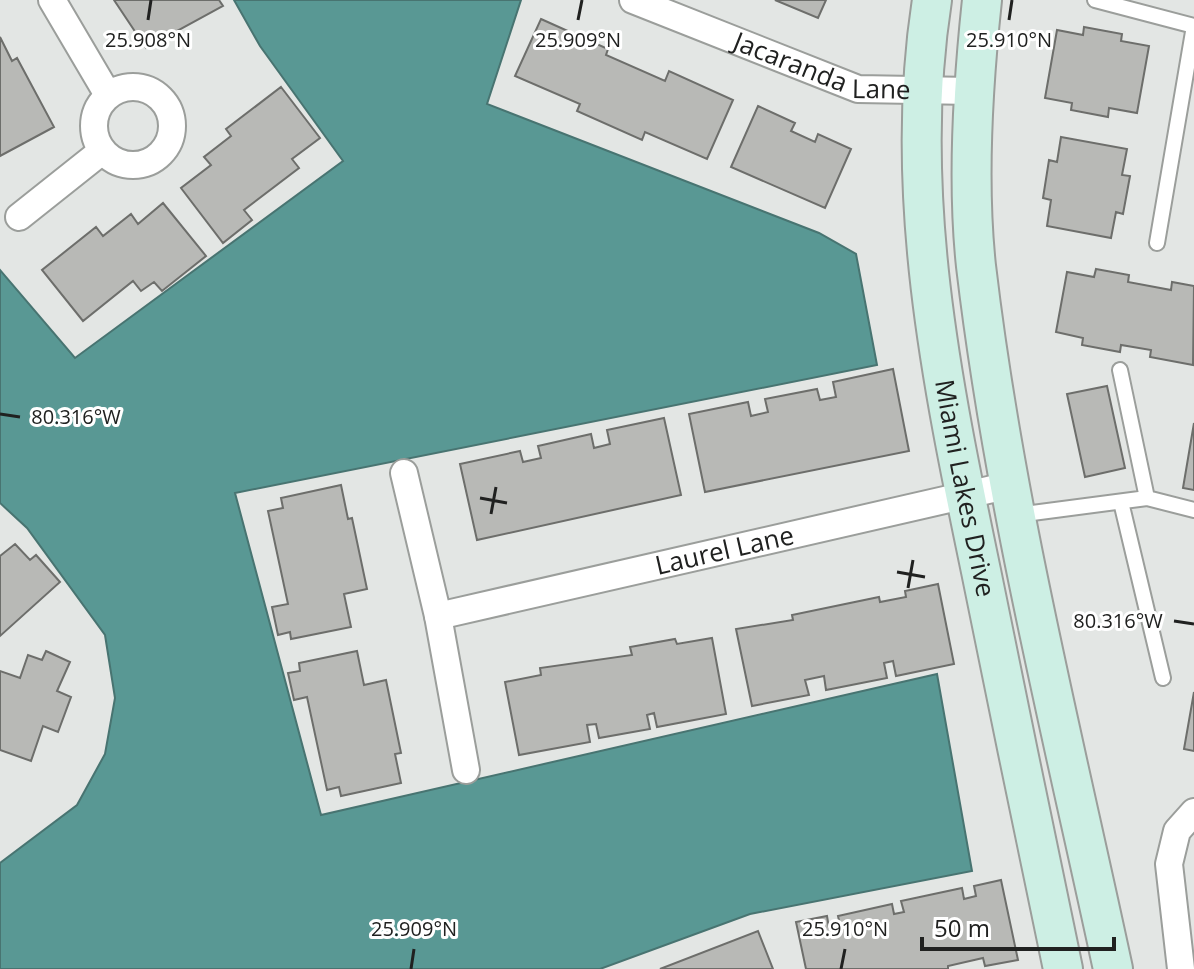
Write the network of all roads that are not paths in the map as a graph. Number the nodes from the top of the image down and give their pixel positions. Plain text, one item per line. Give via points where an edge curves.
1 (52, 0) edge
2 (633, 0) edge
3 (932, 0) edge
4 (982, 0) edge
5 (1095, 0) edge
6 (681, 10) edge
7 (1194, 26) edge
8 (921, 87) junction
9 (972, 91) junction
10 (108, 95) junction
11 (102, 151) junction
12 (19, 217) dead end
13 (1157, 243) dead end
14 (1120, 370) dead end
15 (404, 473) dead end
16 (965, 495) junction
17 (1147, 498) junction
18 (1013, 500) junction
19 (1121, 502) junction
20 (1194, 510) edge
21 (438, 616) junction
22 (1163, 678) dead end
23 (466, 770) dead end
24 (1194, 812) edge
25 (1063, 969) edge
26 (1113, 969) edge
27 (1181, 969) edge

1 - 10 street
2 - 6 street, Jacaranda Lane
3 - 8 main road, Miami Lakes Drive
4 - 9 main road, Miami Lakes Drive
5 - 7 lane
6 - 8 street, Jacaranda Lane via 858,89
7 - 13 lane
8 - 9 street, Jacaranda Lane
8 - 16 main road, Miami Lakes Drive via 925,263
9 - 18 main road, Miami Lakes Drive via 976,264
10 - 11 street via 95,116
10 - 11 street via 131,87 154,93 172,124 165,147 146,163 123,164
11 - 12 street
14 - 17 lane
15 - 21 street
16 - 18 street, Laurel Lane
16 - 21 street, Laurel Lane
16 - 25 main road, Miami Lakes Drive
17 - 19 lane
17 - 20 lane
18 - 19 lane
18 - 26 main road, Miami Lakes Drive
19 - 22 lane
21 - 23 street
24 - 27 street via 1177,831 1169,864

